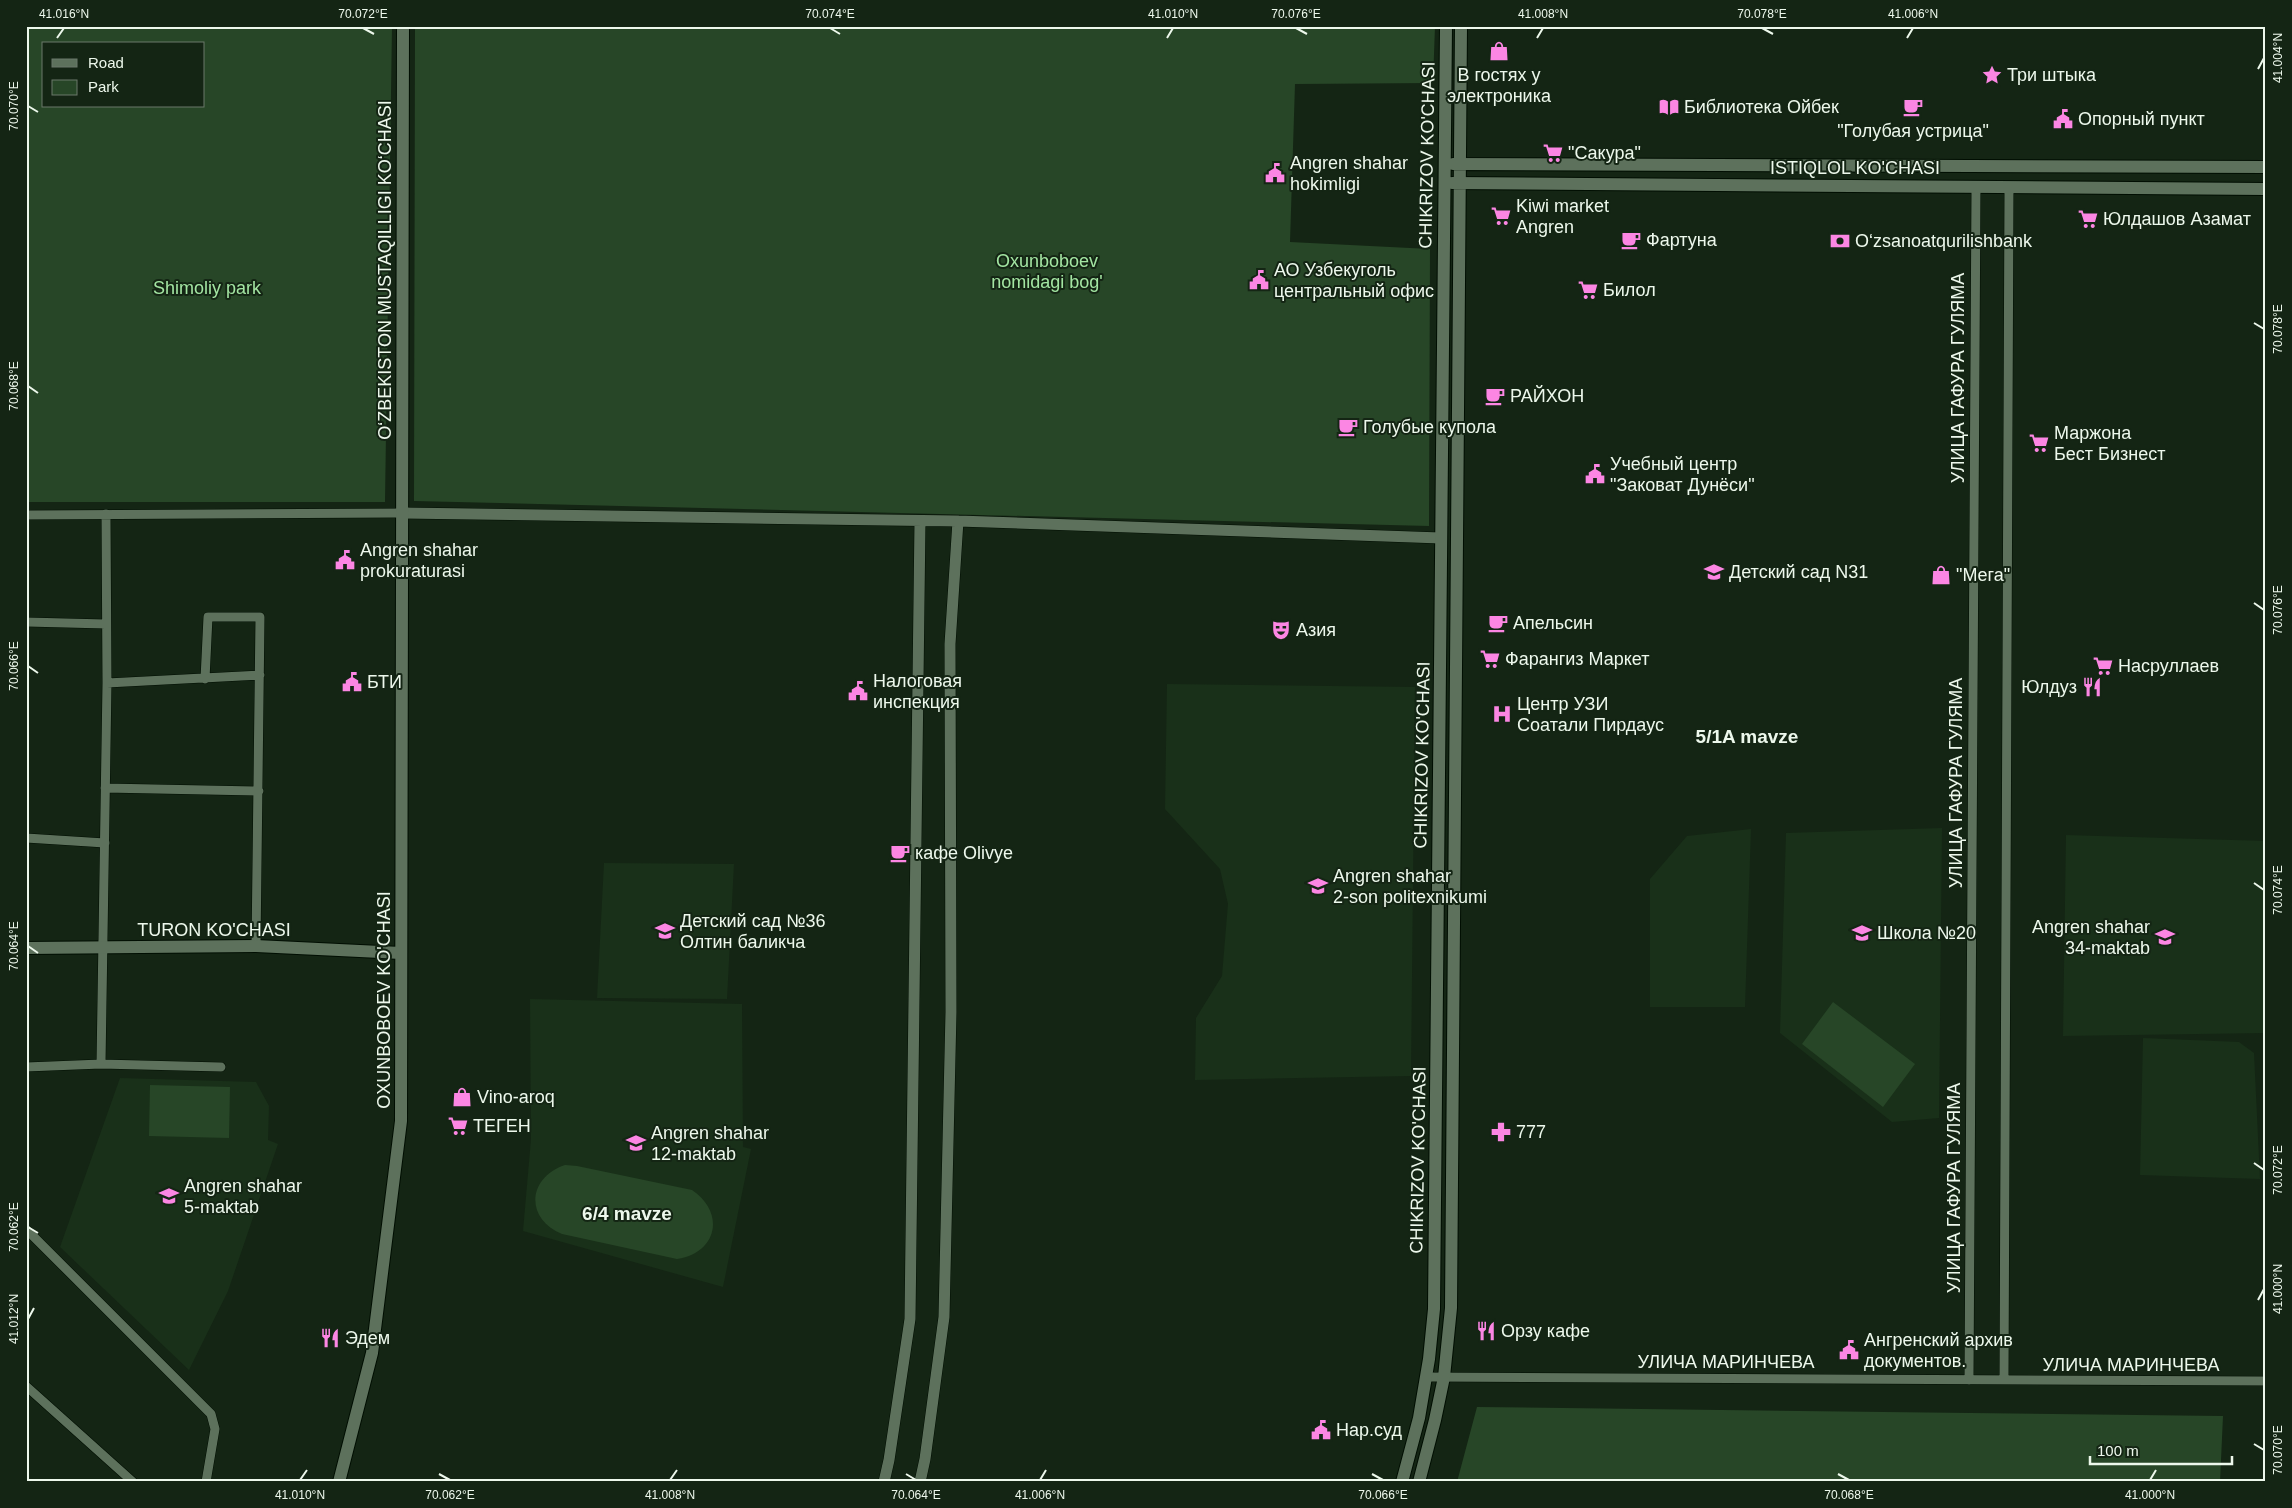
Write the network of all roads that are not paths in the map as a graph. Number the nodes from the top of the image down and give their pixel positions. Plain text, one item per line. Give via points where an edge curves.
1 (403, 26) edge
2 (1446, 26) edge
3 (1461, 26) edge
4 (1445, 164) junction
5 (1460, 164) junction
6 (2069, 166) junction
7 (2266, 167) edge
8 (1444, 182) junction
9 (1460, 182) junction
10 (1976, 187) junction
11 (2009, 187) junction
12 (2068, 187) junction
13 (2266, 189) edge
14 (1444, 232) junction
15 (1459, 232) junction
16 (402, 513) junction
17 (106, 514) junction
18 (26, 515) edge
19 (920, 520) junction
20 (958, 521) junction
21 (1441, 538) junction
22 (26, 622) edge
23 (106, 624) junction
24 (260, 675) junction
25 (205, 679) junction
26 (106, 683) junction
27 (105, 788) junction
28 (259, 792) junction
29 (26, 838) edge
30 (105, 843) junction
31 (256, 946) junction
32 (26, 948) edge
33 (102, 949) junction
34 (401, 953) junction
35 (100, 1064) junction
36 (26, 1067) edge
37 (221, 1067) dead end
38 (30, 1232) edge
39 (26, 1244) edge
40 (1426, 1377) junction
41 (1444, 1377) junction
42 (1969, 1380) junction
43 (2004, 1380) junction
44 (2266, 1382) edge
45 (26, 1386) edge
46 (133, 1482) edge
47 (206, 1482) edge
48 (339, 1482) edge
49 (884, 1482) edge
50 (920, 1482) edge
51 (1402, 1482) edge
52 (1419, 1482) edge

1 - 16 main road, O‘ZBEKISTON MUSTAQILLIGI KO‘CHASI
2 - 4 main road, CHIKRIZOV KO'CHASI
3 - 5 main road, CHIKRIZOV KO'CHASI
4 - 5 main road, ISTIQLOL KO'CHASI
4 - 8 main road, CHIKRIZOV KO'CHASI
5 - 6 main road, ISTIQLOL KO'CHASI
5 - 9 main road, CHIKRIZOV KO'CHASI
6 - 7 main road, ISTIQLOL KO'CHASI
6 - 12 main road
8 - 9 main road, ISTIQLOL KO'CHASI
8 - 14 main road, CHIKRIZOV KO'CHASI
9 - 10 main road, ISTIQLOL KO'CHASI
9 - 15 main road, CHIKRIZOV KO'CHASI
10 - 11 main road, ISTIQLOL KO'CHASI
10 - 42 street, УЛИЦА ГАФУРА ГУЛЯМА
11 - 12 main road, ISTIQLOL KO'CHASI
11 - 43 street
12 - 13 main road, ISTIQLOL KO'CHASI
14 - 15 main road
14 - 21 main road, CHIKRIZOV KO'CHASI
15 - 41 main road, CHIKRIZOV KO'CHASI via 1451,1308
16 - 17 street
16 - 19 street
16 - 34 main road, OXUNBOBOEV KO'CHASI
17 - 18 street
17 - 23 street
19 - 20 street
19 - 49 street via 910,1319
20 - 21 street
20 - 50 street via 950,644 951,1012 944,1317
21 - 40 main road, CHIKRIZOV KO'CHASI via 1434,1309
22 - 23 street
23 - 26 street
24 - 25 street
24 - 25 street via 260,617 208,617
24 - 28 street
25 - 26 street
26 - 27 street
27 - 28 street
27 - 30 street
28 - 31 street
29 - 30 street
30 - 33 street
31 - 33 main road, TURON KO'CHASI
31 - 34 main road, TURON KO'CHASI
32 - 33 main road, TURON KO'CHASI
33 - 35 street
34 - 48 main road, OXUNBOBOEV KO'CHASI via 401,1121 372,1353
35 - 36 street
35 - 37 street
38 - 39 street
38 - 47 street via 211,1414 215,1429
40 - 41 street, УЛИЧА МАРИНЧЕВА
40 - 51 main road, CHIKRIZOV KO'CHASI
41 - 42 street, УЛИЧА МАРИНЧЕВА
41 - 52 main road, CHIKRIZOV KO'CHASI
42 - 43 street, УЛИЧА МАРИНЧЕВА
43 - 44 street, УЛИЧА МАРИНЧЕВА
45 - 46 street

